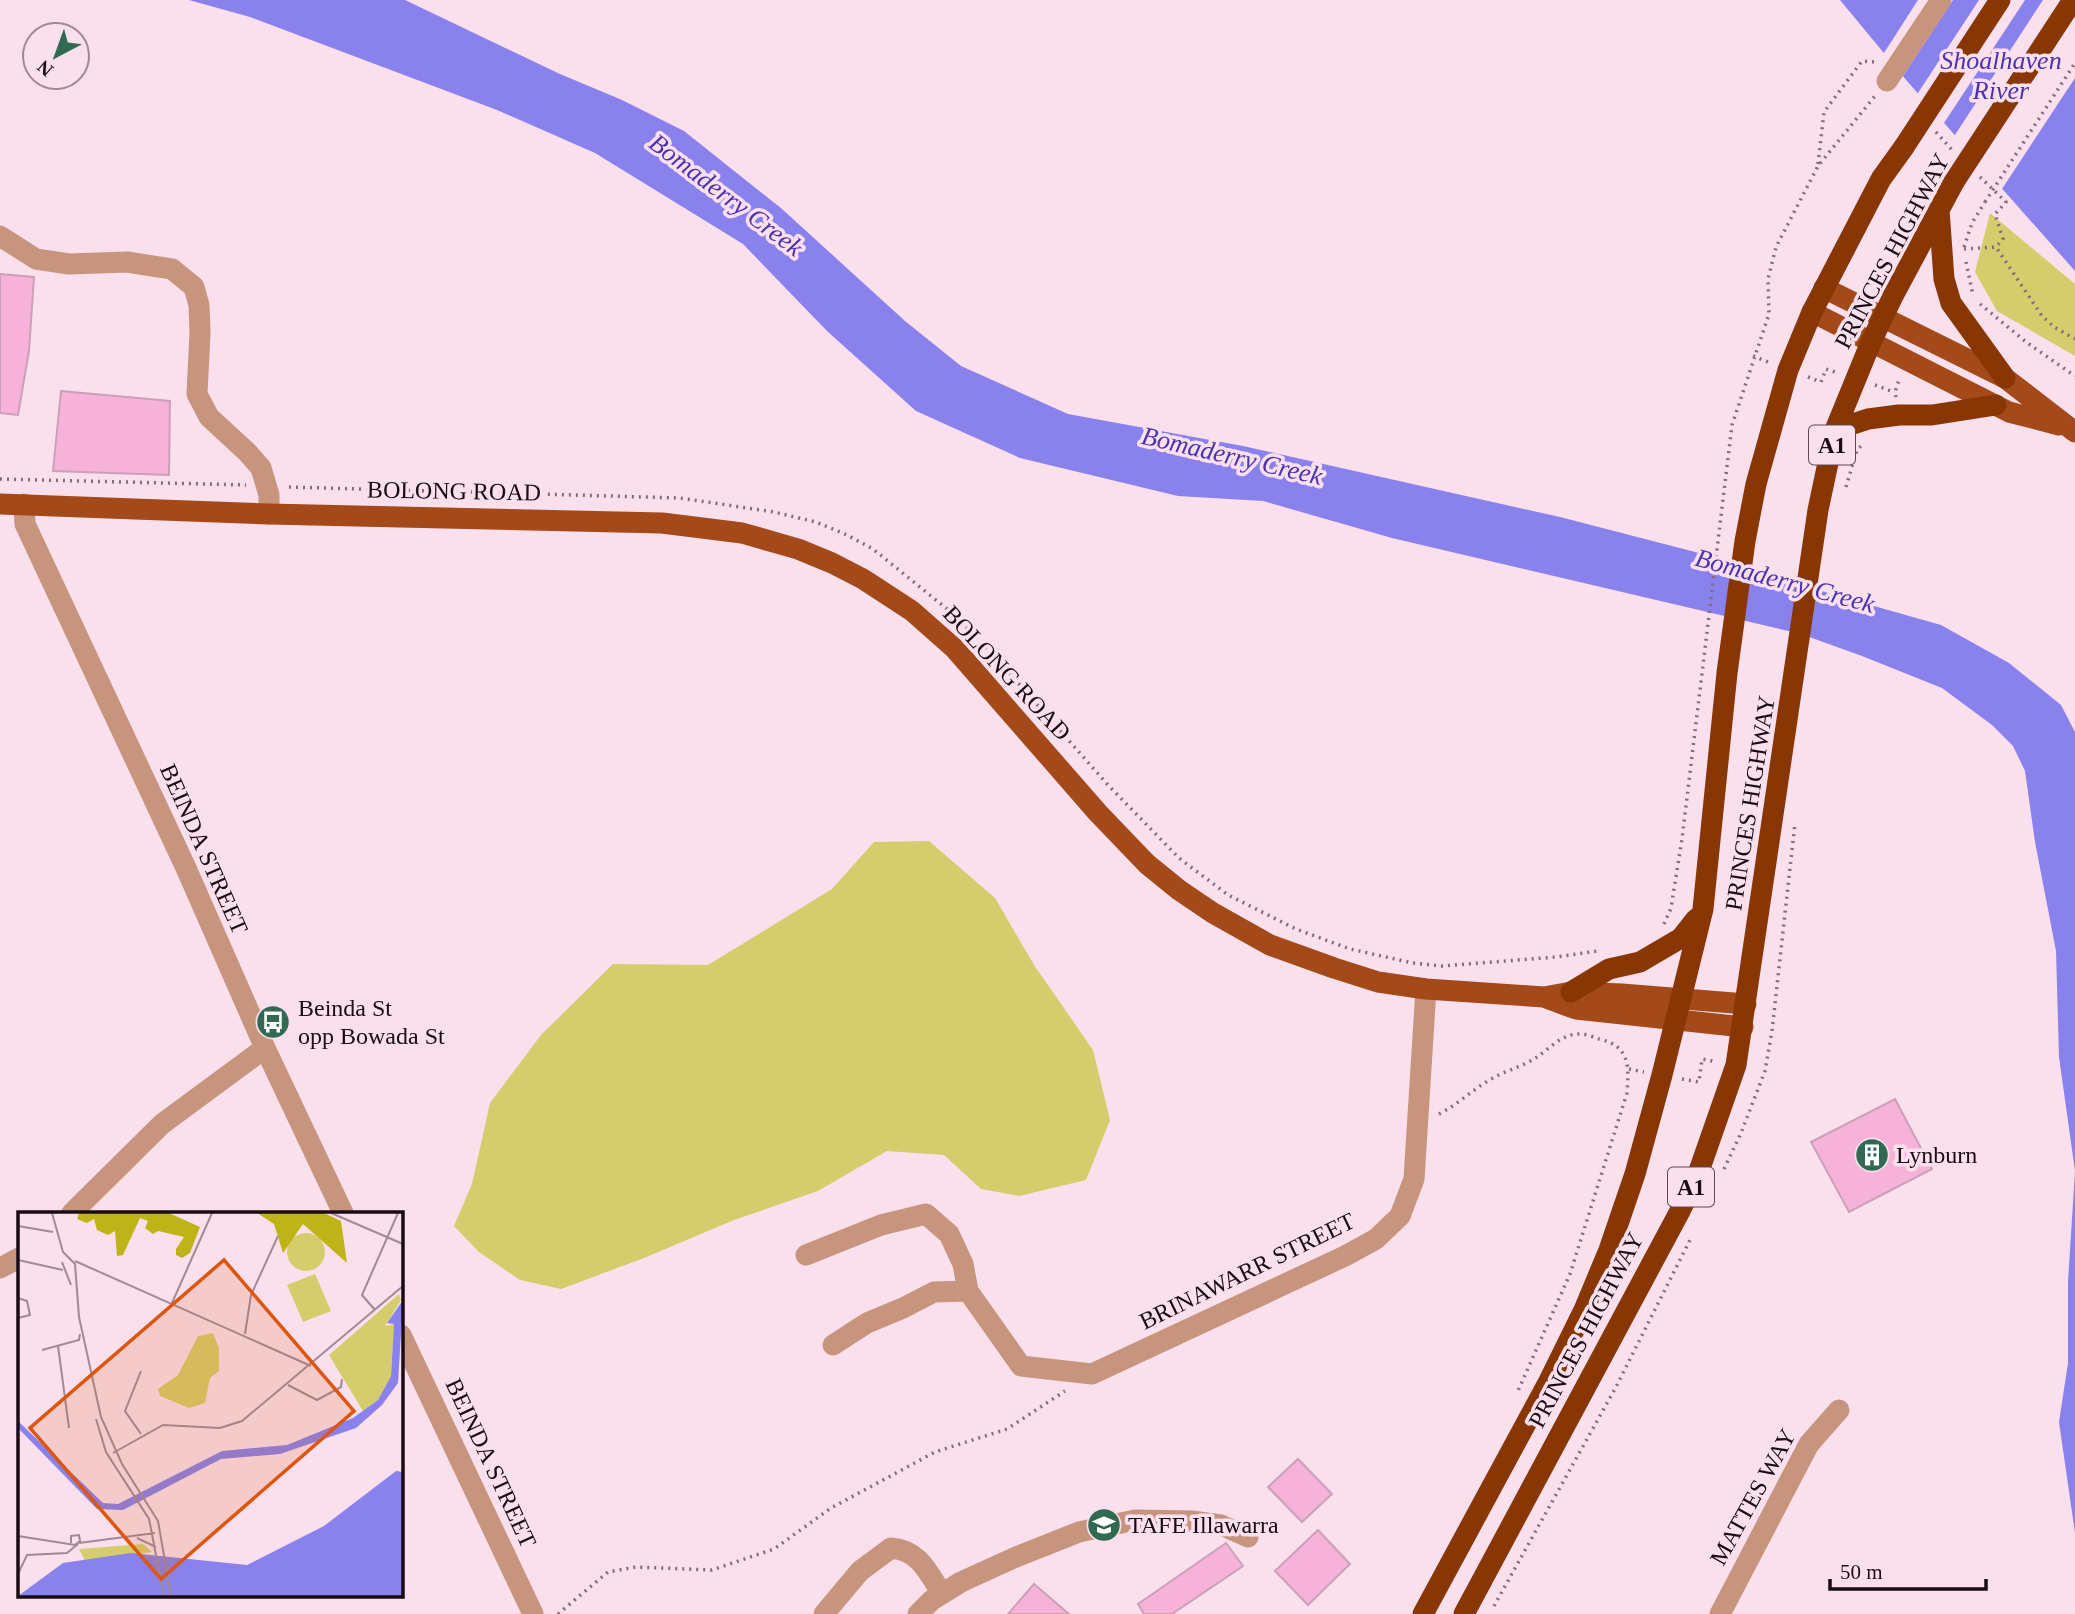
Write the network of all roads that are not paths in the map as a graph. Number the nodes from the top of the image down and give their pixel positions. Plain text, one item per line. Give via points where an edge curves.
1 (1941, 0) edge
2 (2000, 0) edge
3 (2073, 0) edge
4 (1888, 81) road end
5 (1939, 210) junction
6 (0, 236) edge
7 (1824, 288) junction
8 (1812, 312) junction
9 (1884, 316) junction
10 (1871, 342) junction
11 (2005, 378) junction
12 (1996, 405) junction
13 (1835, 430) junction
14 (2071, 430) edge
15 (0, 504) edge
16 (24, 505) junction
17 (269, 514) junction
18 (1703, 909) junction
19 (1426, 989) junction
20 (1571, 992) junction
21 (1544, 997) junction
22 (1746, 1004) junction
23 (1677, 1009) junction
24 (1743, 1027) junction
25 (265, 1048) junction
26 (73, 1212) edge
27 (343, 1212) edge
28 (806, 1255) dead end
29 (18, 1259) edge
30 (0, 1268) edge
31 (968, 1291) junction
32 (402, 1337) edge
33 (833, 1345) dead end
34 (1839, 1410) dead end
35 (1248, 1537) dead end
36 (942, 1594) junction
37 (533, 1614) edge
38 (824, 1614) edge
39 (918, 1614) edge
40 (1423, 1614) edge
41 (1464, 1614) edge
42 (1720, 1614) edge

1 - 4 street, bridge
2 - 7 highway, PRINCES HIGHWAY / A1, bridge via 1881,180
3 - 5 highway, PRINCES HIGHWAY / A1, bridge
5 - 9 highway, PRINCES HIGHWAY / A1
5 - 11 highway via 1944,279 1951,303
6 - 17 street via 36,259 69,264 127,262 172,269 194,287 200,333 197,394 209,417 261,468
7 - 8 highway, PRINCES HIGHWAY / A1
7 - 9 main road
8 - 10 main road
8 - 18 highway, PRINCES HIGHWAY / A1 via 1788,370 1745,541
9 - 10 highway, PRINCES HIGHWAY / A1
9 - 11 main road
10 - 12 main road
10 - 13 highway, PRINCES HIGHWAY / A1
11 - 14 main road
12 - 13 highway via 1868,419
12 - 14 main road
13 - 22 highway, PRINCES HIGHWAY / A1 via 1818,510
15 - 16 main road, BOLONG ROAD
16 - 17 main road, BOLONG ROAD
16 - 25 street, BEINDA STREET via 25,524
17 - 19 main road, BOLONG ROAD via 662,523 742,533 798,549 863,579 912,611 955,649 1098,813 1179,890 1270,944 1378,982
18 - 20 highway via 1681,938 1640,962 1609,969
18 - 23 highway, PRINCES HIGHWAY / A1
19 - 21 main road, BOLONG ROAD
19 - 31 street, BRINAWARR STREET via 1414,1179 1400,1216 1376,1238 1092,1374 1021,1366
20 - 21 main road, BOLONG ROAD
20 - 23 main road, BOLONG ROAD via 1635,995
21 - 23 main road, BOLONG ROAD via 1576,1009 1624,1015
22 - 23 main road, BOLONG ROAD
22 - 24 highway, PRINCES HIGHWAY / A1
23 - 24 main road, BOLONG ROAD
23 - 40 highway, PRINCES HIGHWAY / A1 via 1635,1174 1584,1310
24 - 41 highway, PRINCES HIGHWAY / A1 via 1737,1065 1680,1211
25 - 26 street via 162,1124
25 - 27 street, BEINDA STREET
28 - 31 street via 881,1225 926,1214 949,1234
29 - 30 street
31 - 33 street via 934,1292 867,1323
32 - 37 street, BEINDA STREET
34 - 42 street, MATTES WAY via 1809,1444
35 - 36 street via 1221,1525 1135,1520 1079,1532
36 - 38 street via 917,1558 905,1549 891,1548 860,1571
36 - 39 street

